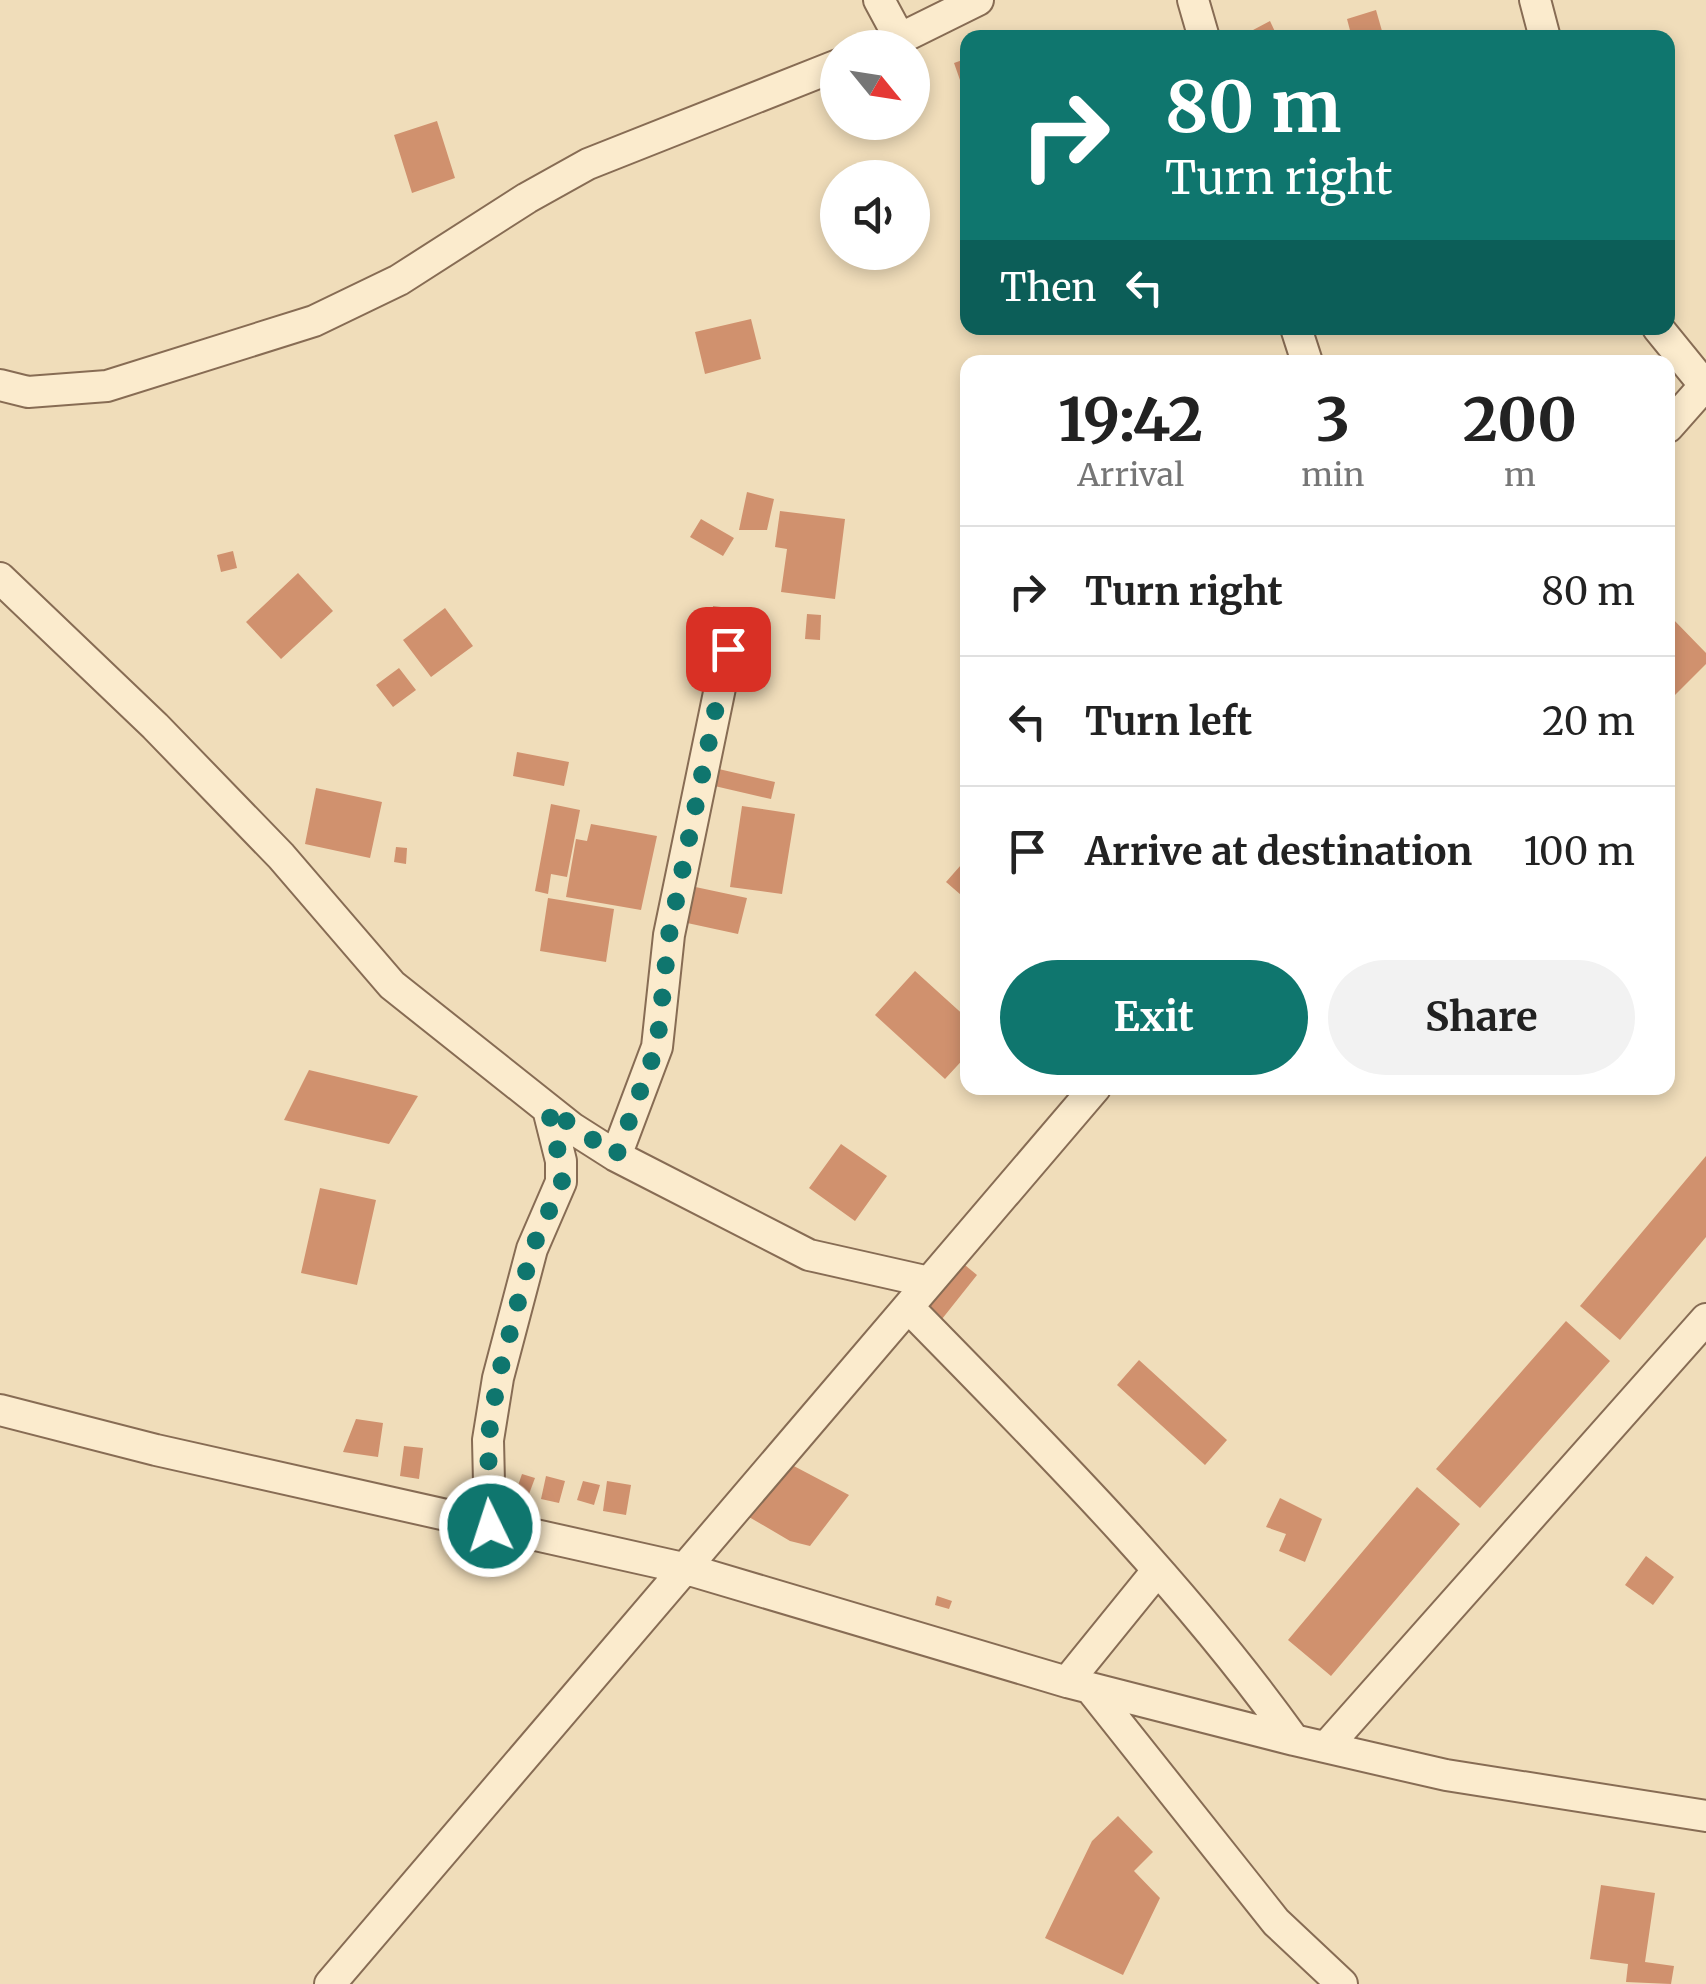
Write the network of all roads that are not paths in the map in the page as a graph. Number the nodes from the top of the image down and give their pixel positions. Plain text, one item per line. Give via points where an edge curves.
1 (879, 0) edge
2 (978, 0) edge
3 (1193, 0) edge
4 (1535, 0) edge
5 (887, 30) edge
6 (917, 30) edge
7 (1202, 30) edge
8 (1544, 30) edge
9 (820, 73) edge
10 (1664, 335) edge
11 (0, 385) edge
12 (1705, 385) edge
13 (1675, 420) edge
14 (0, 578) edge
15 (728, 649) dead end
16 (1090, 1095) edge
17 (548, 1108) junction
18 (616, 1156) junction
19 (929, 1282) junction
20 (908, 1306) junction
21 (1706, 1319) edge
22 (0, 1410) edge
23 (490, 1526) junction
24 (683, 1568) junction
25 (1158, 1571) junction
26 (1079, 1685) junction
27 (1294, 1740) junction
28 (1328, 1746) junction
29 (1705, 1814) edge
30 (330, 1984) edge
31 (1342, 1984) edge

1 - 5 street
2 - 6 street
3 - 7 street
4 - 8 street
9 - 11 street via 588,164 400,280 314,321 107,386 28,392
10 - 12 street
12 - 13 street
14 - 17 street via 156,726 392,985
15 - 18 street via 669,935 657,1046
16 - 19 street
17 - 18 street
17 - 23 street via 562,1182 532,1249 498,1378 488,1440
18 - 19 street via 809,1255
19 - 20 street
20 - 24 street
20 - 25 street
21 - 28 street
22 - 23 street
23 - 24 street
24 - 26 street
24 - 30 street
25 - 26 street
25 - 27 street via 1243,1668
26 - 27 street
26 - 31 street via 1276,1922
27 - 28 street
28 - 29 street via 1446,1775

